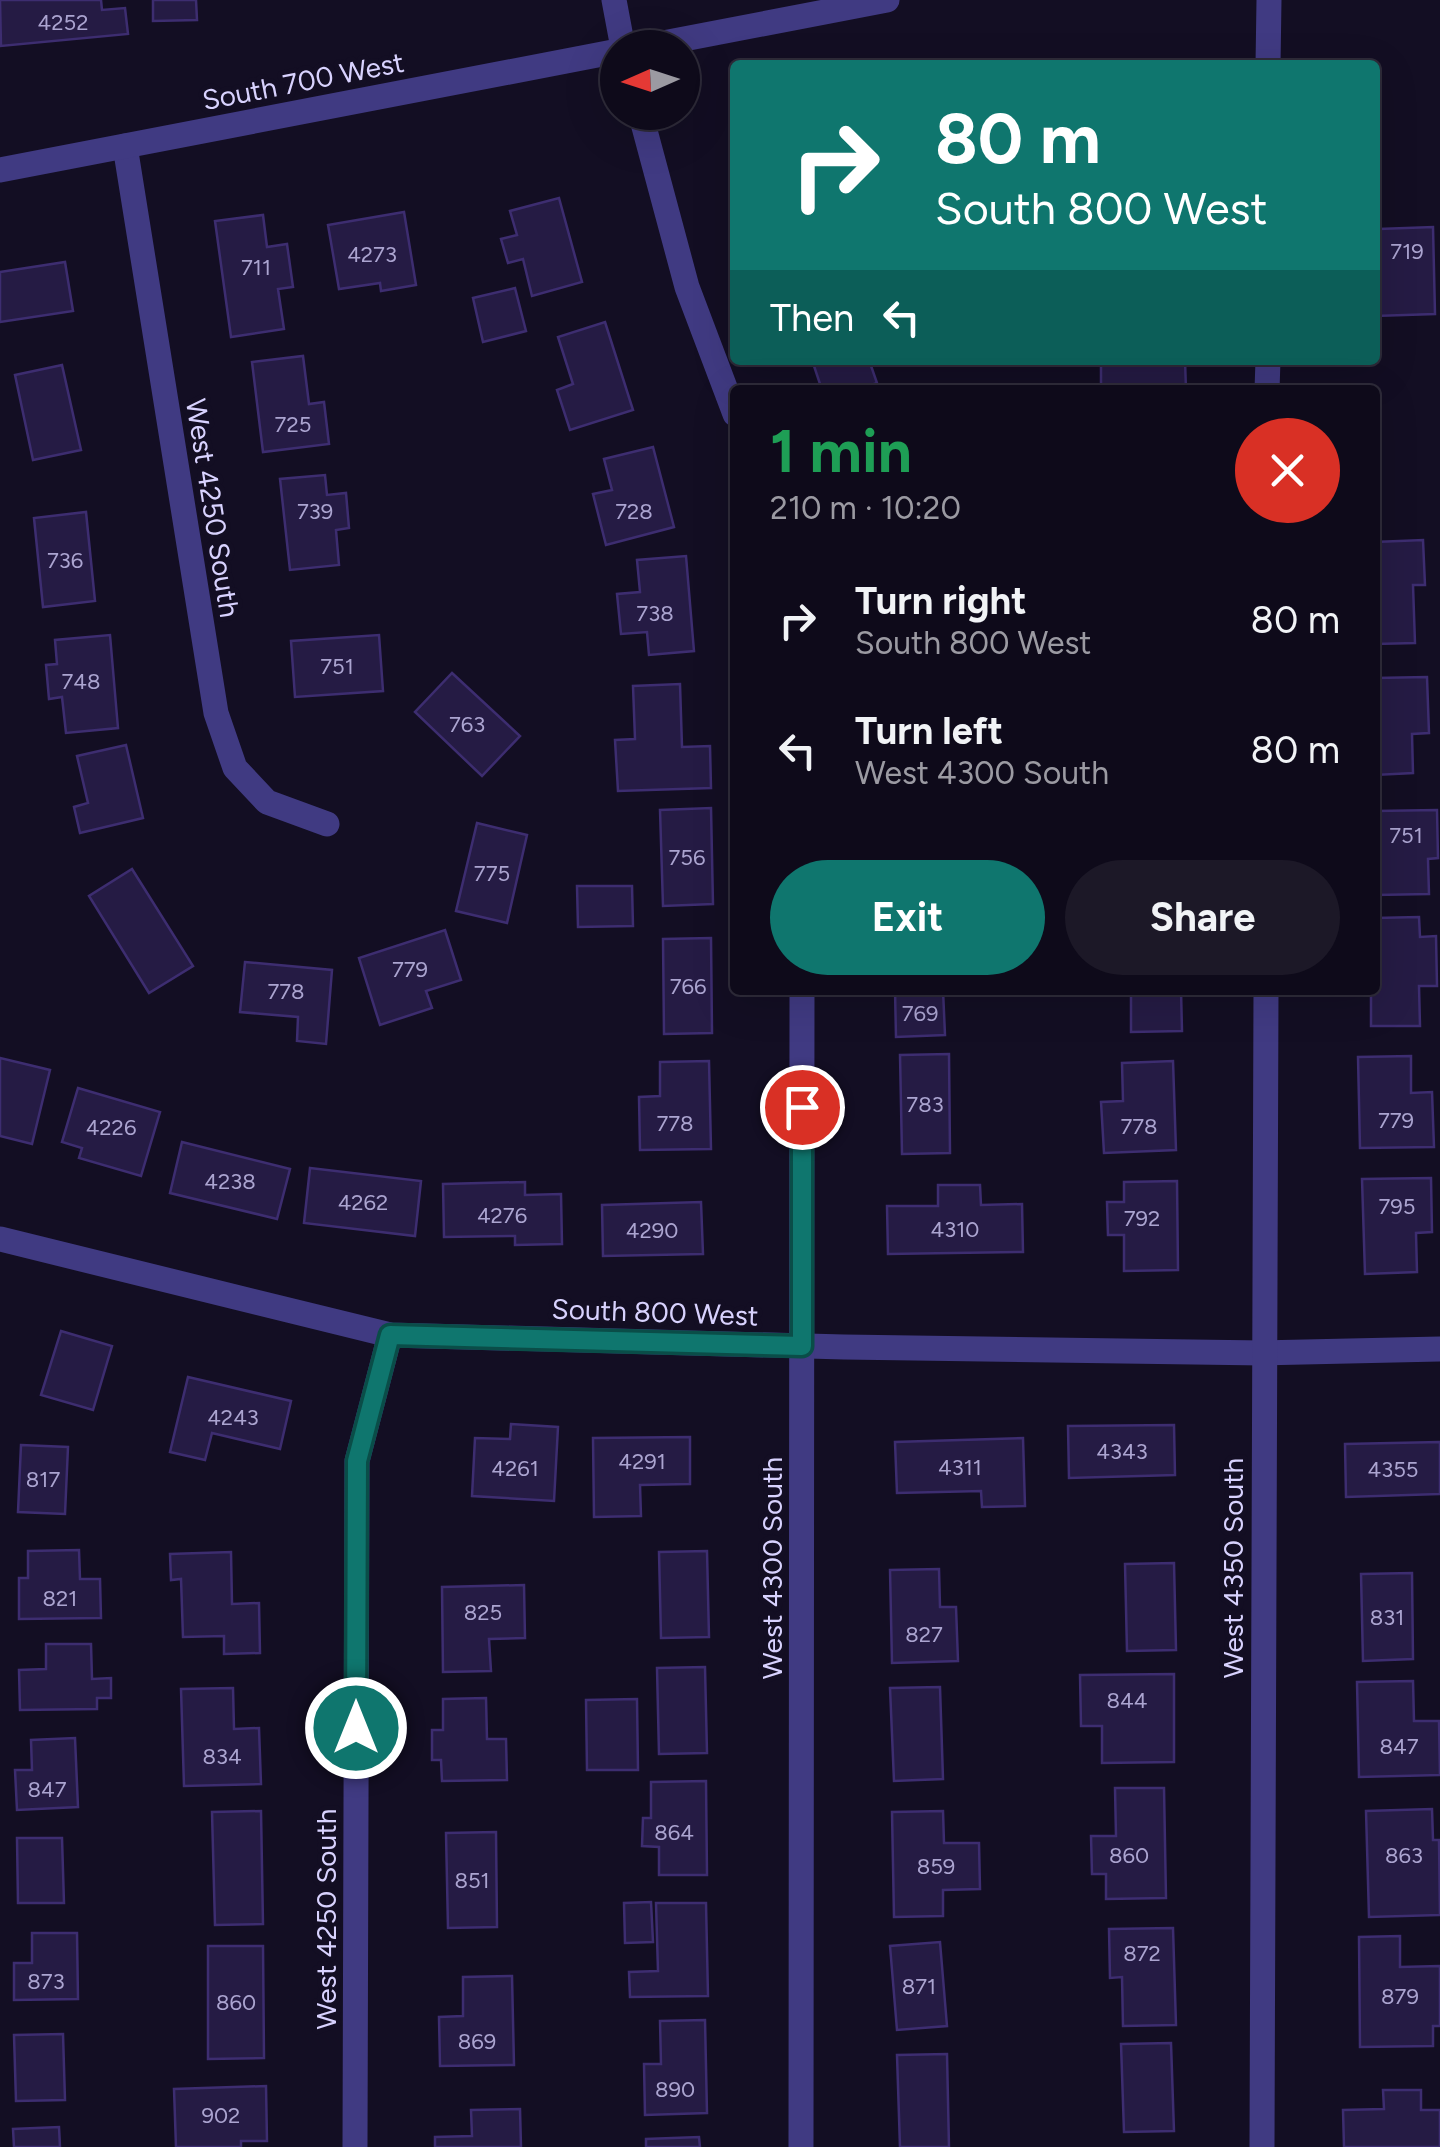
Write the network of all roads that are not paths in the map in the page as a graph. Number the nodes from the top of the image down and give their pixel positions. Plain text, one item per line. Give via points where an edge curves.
1 (614, 0) edge
2 (888, 0) edge
3 (1269, 0) edge
4 (618, 30) edge
5 (700, 36) edge
6 (600, 53) edge
7 (1268, 60) edge
8 (645, 130) edge
9 (125, 146) junction
10 (0, 170) edge
11 (730, 401) edge
12 (327, 824) dead end
13 (802, 995) edge
14 (1266, 995) edge
15 (0, 1239) edge
16 (390, 1335) junction
17 (802, 1346) junction
18 (1440, 1350) edge
19 (1264, 1353) junction
20 (356, 2147) edge
21 (802, 2147) edge
22 (1262, 2147) edge

1 - 4 street
2 - 5 street
3 - 7 street
6 - 9 street, South 700 West
8 - 11 street via 687,286
9 - 10 street, South 700 West
9 - 12 street, West 4250 South via 216,713 235,768 267,802
13 - 17 street, West 4300 South
14 - 19 street, West 4350 South
15 - 16 street, South 800 West
16 - 17 street, South 800 West
16 - 20 street, West 4250 South via 357,1461
17 - 19 street, South 800 West
17 - 21 street, West 4300 South
18 - 19 street, South 800 West
19 - 22 street, West 4350 South

